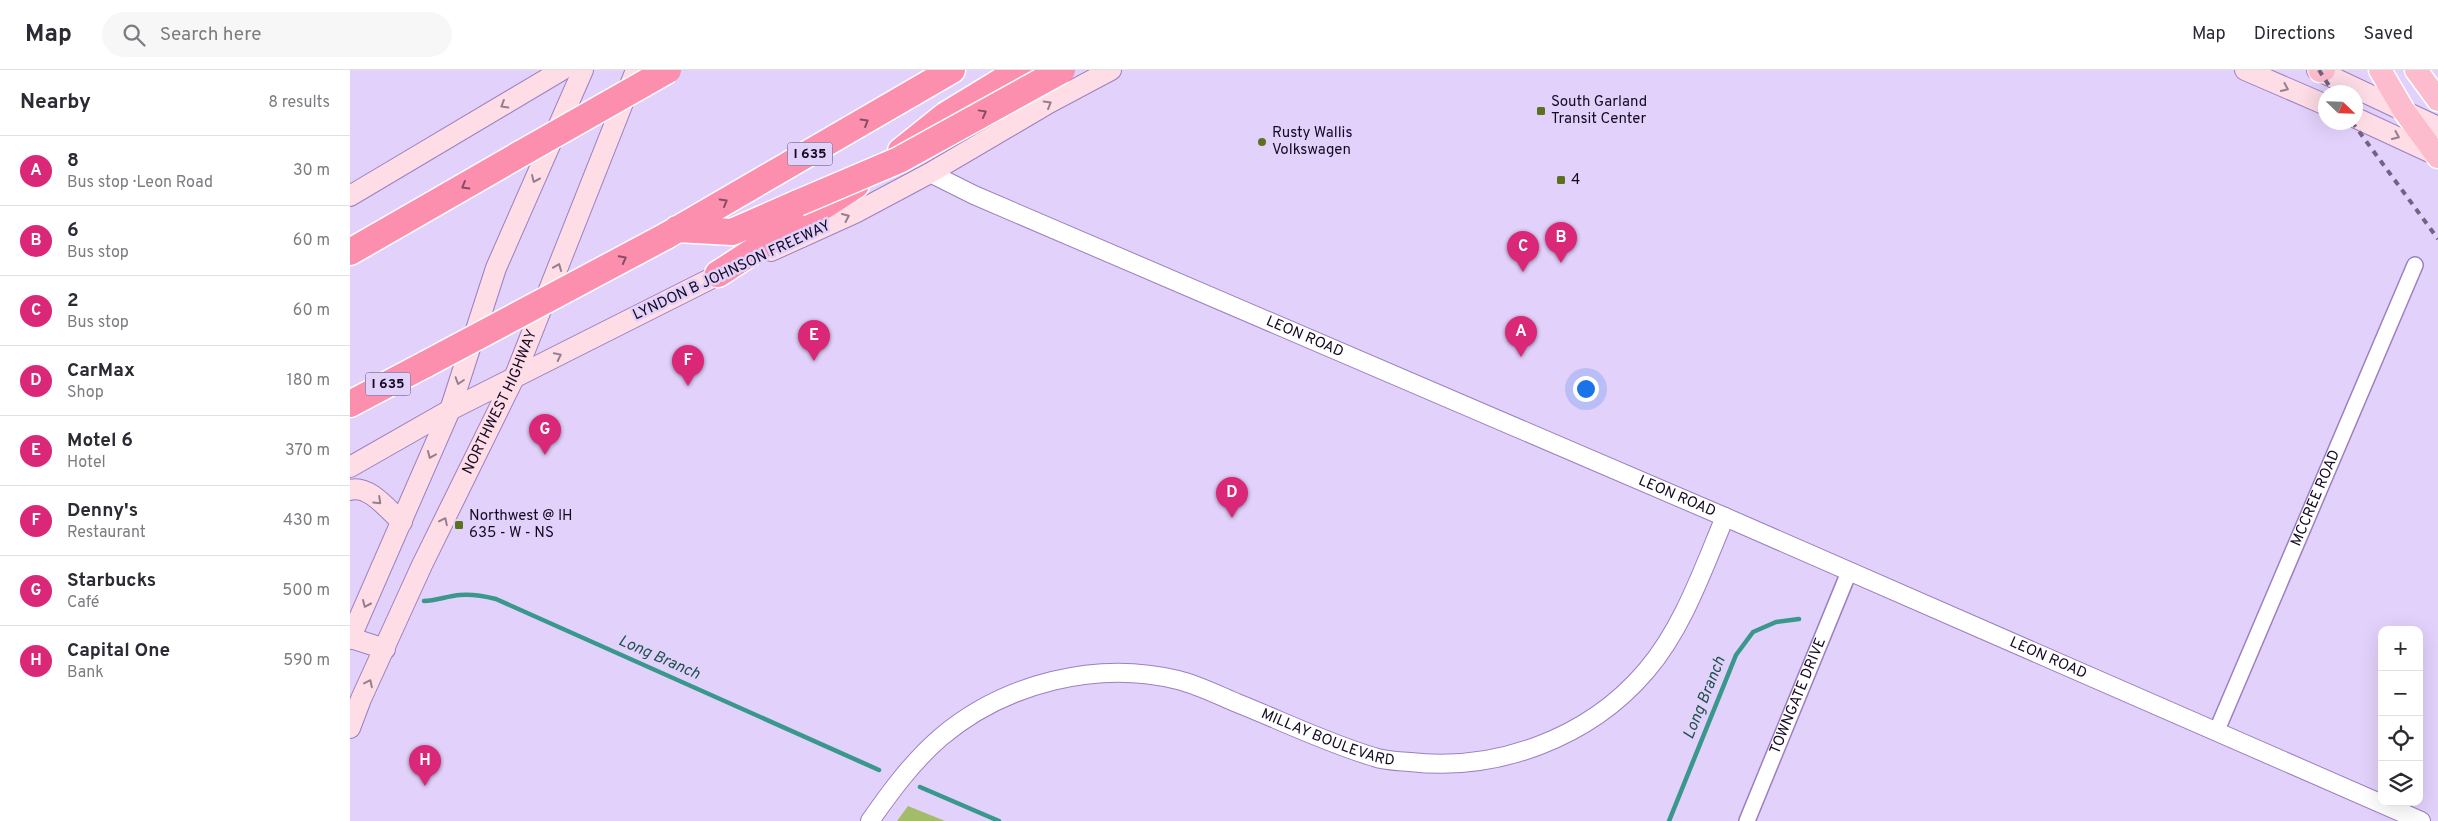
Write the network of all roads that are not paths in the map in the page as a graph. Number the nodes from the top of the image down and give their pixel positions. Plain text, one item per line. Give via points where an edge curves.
1 (583, 70) edge
2 (636, 70) edge
3 (668, 70) edge
4 (952, 70) edge
5 (1020, 70) edge
6 (1062, 70) edge
7 (1111, 70) edge
8 (2245, 70) edge
9 (2320, 70) edge
10 (2380, 70) edge
11 (555, 73) edge
12 (2425, 79) edge
13 (2438, 100) edge
14 (2318, 102) edge
15 (2404, 111) junction
16 (2363, 121) edge
17 (2438, 127) edge
18 (2437, 156) edge
19 (930, 174) junction
20 (350, 196) edge
21 (672, 232) junction
22 (350, 252) edge
23 (2415, 265) dead end
24 (718, 274) junction
25 (514, 378) junction
26 (350, 404) edge
27 (450, 410) junction
28 (350, 467) edge
29 (350, 490) edge
30 (1725, 517) junction
31 (402, 522) junction
32 (1849, 572) junction
33 (350, 638) edge
34 (385, 649) junction
35 (350, 728) edge
36 (2218, 730) junction
37 (870, 821) edge
38 (1747, 821) edge
39 (2420, 821) edge

1 -> 27 main road via 496,268
25 -> 2 main road, NORTHWEST HIGHWAY
3 -> 22 highway, bridge
21 -> 4 highway, I 635
5 - 24 highway via 946,115 872,175
21 -> 6 highway, bridge via 732,232 899,160
19 -> 7 main road, LYNDON B JOHNSON FREEWAY
8 -> 14 main road
9 - 15 main road
10 - 15 main road
11 -> 20 main road
12 - 13 main road
15 - 17 main road
15 - 18 main road
16 -> 18 main road
24 -> 19 main road, LYNDON B JOHNSON FREEWAY via 855,213
19 - 30 street, LEON ROAD
26 -> 21 highway, I 635, bridge
23 - 36 street, MCCREE ROAD
25 -> 24 main road, LYNDON B JOHNSON FREEWAY
25 - 27 main road, LYNDON B JOHNSON FREEWAY
34 -> 25 main road, NORTHWEST HIGHWAY via 422,565
27 - 28 main road, LYNDON B JOHNSON FREEWAY
27 -> 31 main road
29 -> 31 main road via 355,488 375,496
30 - 32 street, LEON ROAD
30 - 37 street, MILLAY BOULEVARD via 1681,618 1646,671 1620,698 1590,721 1559,738 1517,754 1469,763 1424,764 1376,758 1179,680 1142,674 1064,678 1009,696 961,721 917,760
31 -> 33 main road
32 - 36 street, LEON ROAD
32 - 38 street, TOWNGATE DRIVE
33 - 34 main road
35 -> 34 main road, NORTHWEST HIGHWAY
36 - 39 street, LEON ROAD

